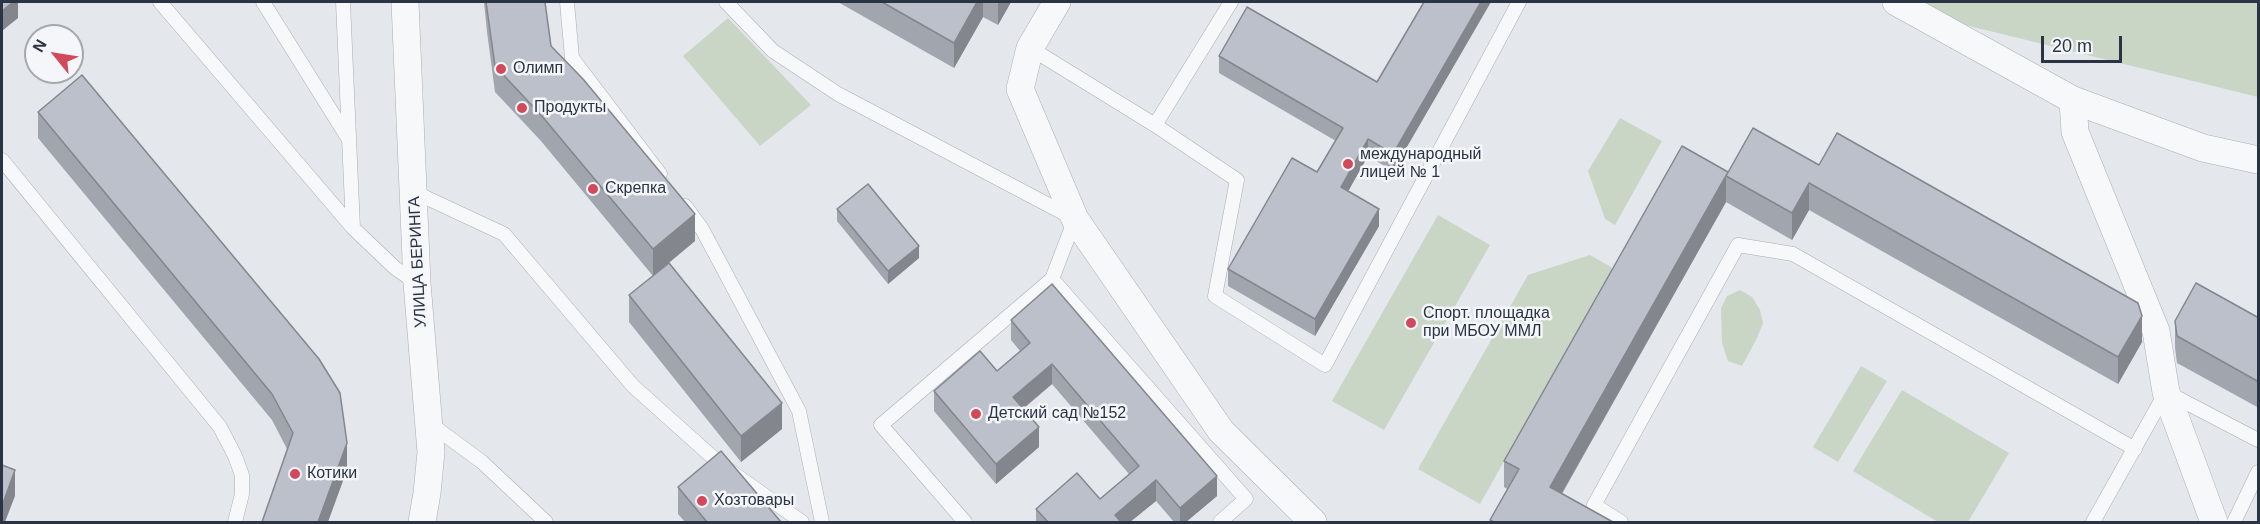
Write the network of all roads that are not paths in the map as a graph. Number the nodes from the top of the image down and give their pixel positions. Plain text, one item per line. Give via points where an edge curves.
1 (160, 2) edge
2 (263, 2) edge
3 (343, 2) edge
4 (405, 2) edge
5 (567, 2) edge
6 (726, 2) edge
7 (1057, 2) edge
8 (1231, 2) edge
9 (1519, 2) edge
10 (1896, 2) edge
11 (1030, 48) junction
12 (2073, 100) junction
13 (1155, 125) junction
14 (350, 140) junction
15 (2, 160) edge
16 (2259, 160) edge
17 (414, 192) junction
18 (1074, 219) junction
19 (353, 228) junction
20 (1052, 279) junction
21 (417, 283) junction
22 (2166, 392) junction
23 (429, 422) junction
24 (2259, 440) edge
25 (2135, 449) junction
26 (2259, 472) edge
27 (235, 522) edge
28 (422, 522) edge
29 (546, 522) edge
30 (802, 522) edge
31 (822, 522) edge
32 (965, 522) edge
33 (1220, 522) edge
34 (1313, 522) edge
35 (1621, 522) edge
36 (2093, 522) edge
37 (2214, 522) edge
38 (2234, 522) edge

1 - 19 lane
2 - 14 lane
3 - 14 lane
4 - 17 street, УЛИЦА БЕРИНГА
5 - 31 lane via 572,58 702,229 799,411
6 - 18 lane via 773,51 838,94
7 - 11 street
8 - 13 lane
9 - 13 lane via 1325,365 1215,296 1237,180
10 - 12 street
11 - 13 lane
11 - 18 street via 1020,89
12 - 16 street via 2203,148
12 - 22 street via 2075,132 2156,331
14 - 19 lane
15 - 27 lane via 220,427 242,476
17 - 21 street, УЛИЦА БЕРИНГА
17 - 30 lane via 504,234 633,386 719,463
18 - 20 lane
18 - 34 street via 1221,431
19 - 21 lane
20 - 32 lane via 881,425
20 - 33 lane via 1246,499
21 - 23 street, УЛИЦА БЕРИНГА
22 - 24 lane
22 - 25 lane
22 - 37 street
23 - 28 street, УЛИЦА БЕРИНГА via 431,452
23 - 29 lane via 482,462
25 - 35 lane via 1793,254 1738,245 1594,505
25 - 36 lane
26 - 38 lane

